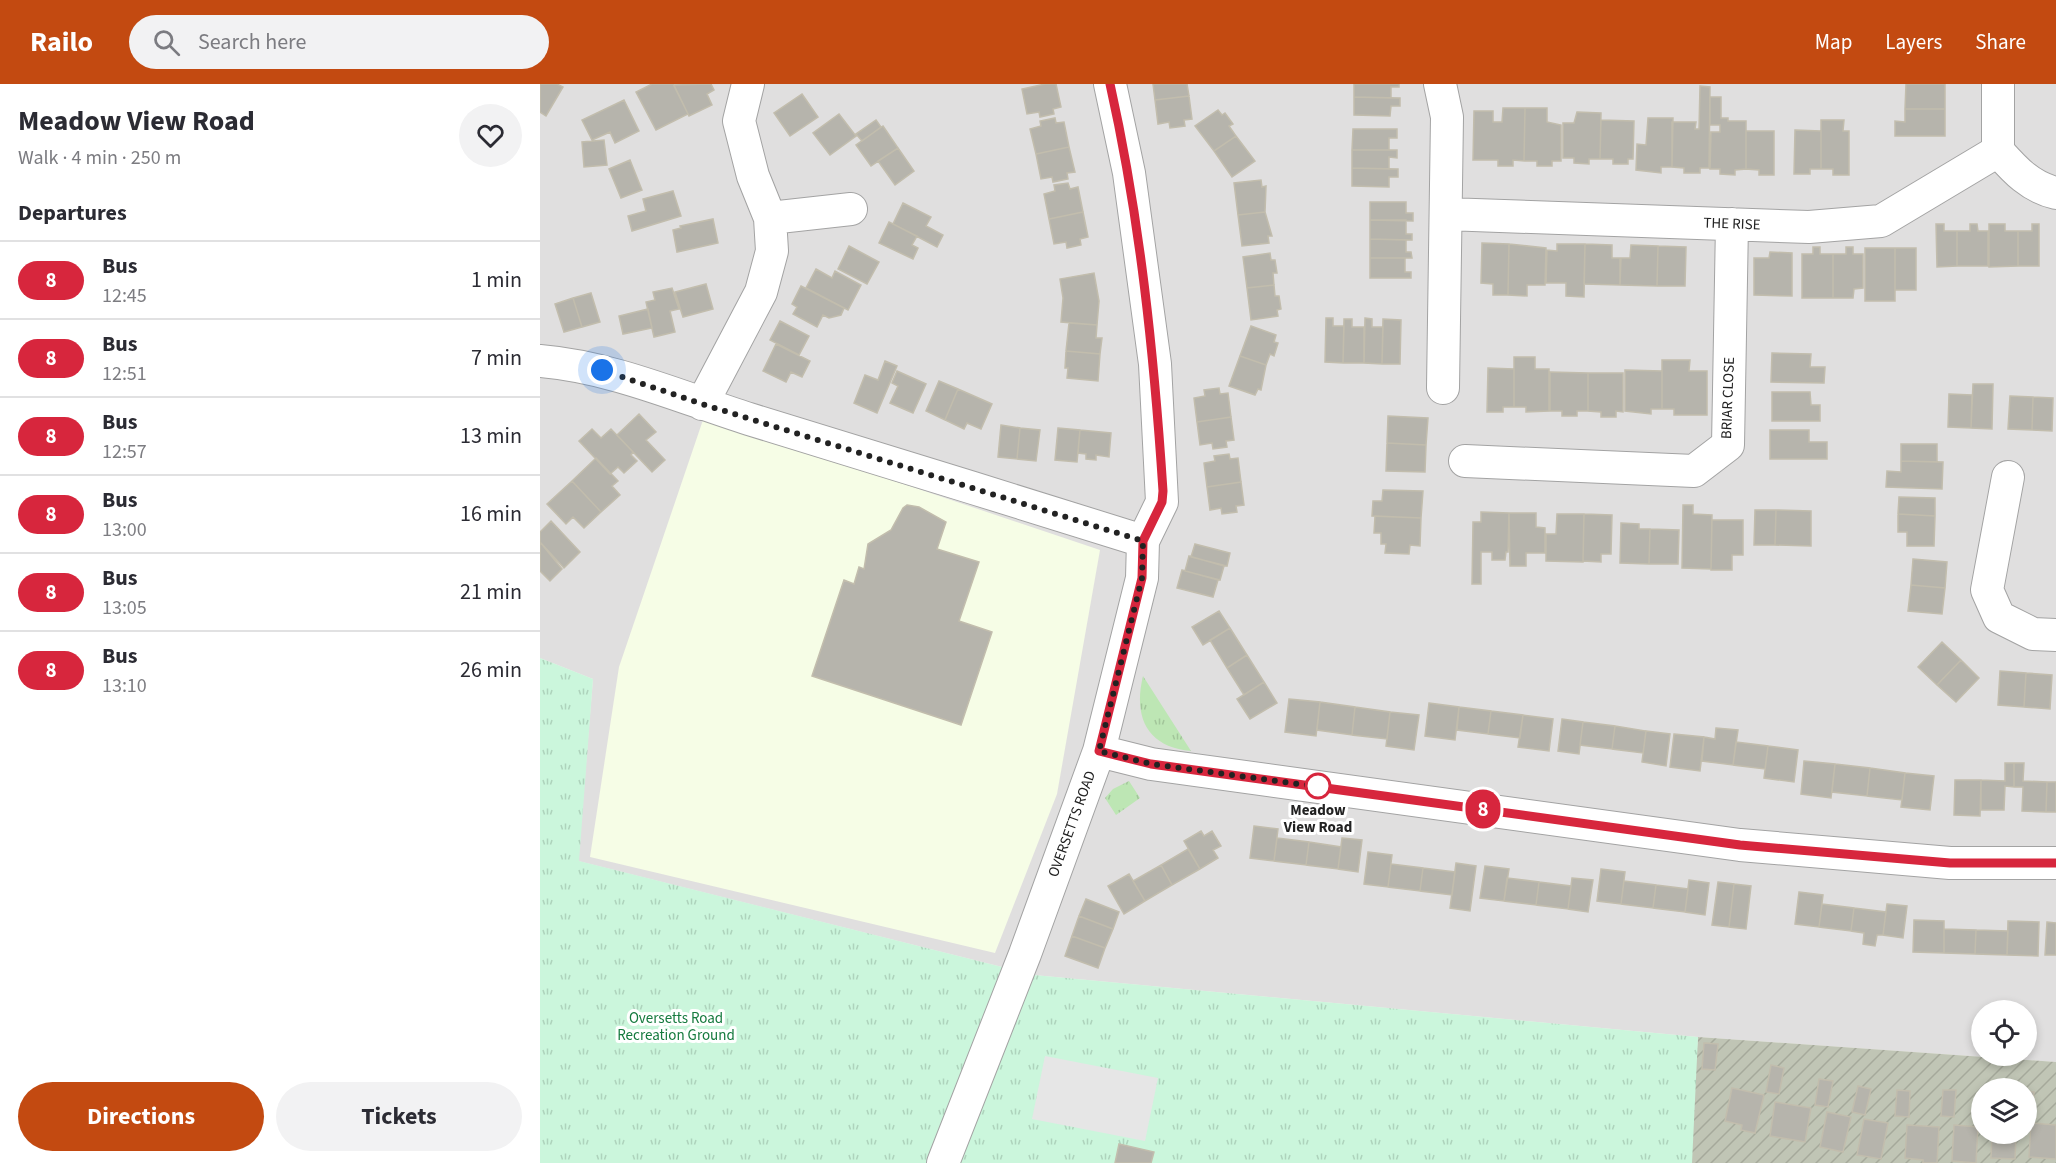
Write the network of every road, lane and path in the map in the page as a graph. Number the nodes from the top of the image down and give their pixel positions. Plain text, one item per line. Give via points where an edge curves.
1 (748, 84) edge
2 (1110, 84) edge
3 (1440, 84) edge
4 (1998, 84) edge
5 (1998, 151) junction
6 (2056, 193) edge
7 (851, 209) dead end
8 (1446, 214) junction
9 (770, 218) junction
10 (1732, 224) junction
11 (540, 361) edge
12 (1443, 388) dead end
13 (702, 404) junction
14 (1465, 461) dead end
15 (2008, 477) dead end
16 (1143, 541) junction
17 (2056, 635) edge
18 (1099, 751) junction
19 (2056, 863) edge
20 (943, 1163) edge

1 - 9 street via 740,121 753,176
2 - 16 street, OVERSETTS ROAD via 1130,173 1155,364 1163,491 1162,502
3 - 8 street via 1447,117
4 - 5 street
5 - 6 street via 2015,171 2040,189
5 - 10 street, THE RISE via 1881,221 1809,227
7 - 9 street
8 - 10 street, THE RISE
8 - 12 street
9 - 13 street via 772,251 761,292
10 - 14 street, BRIAR CLOSE via 1728,445 1694,471
11 - 13 street via 602,370
13 - 16 street
15 - 17 street via 1987,590 1999,617 2033,634
16 - 18 street, OVERSETTS ROAD via 1142,578
18 - 19 street via 1151,764 1740,845 1950,863
18 - 20 street, OVERSETTS ROAD

